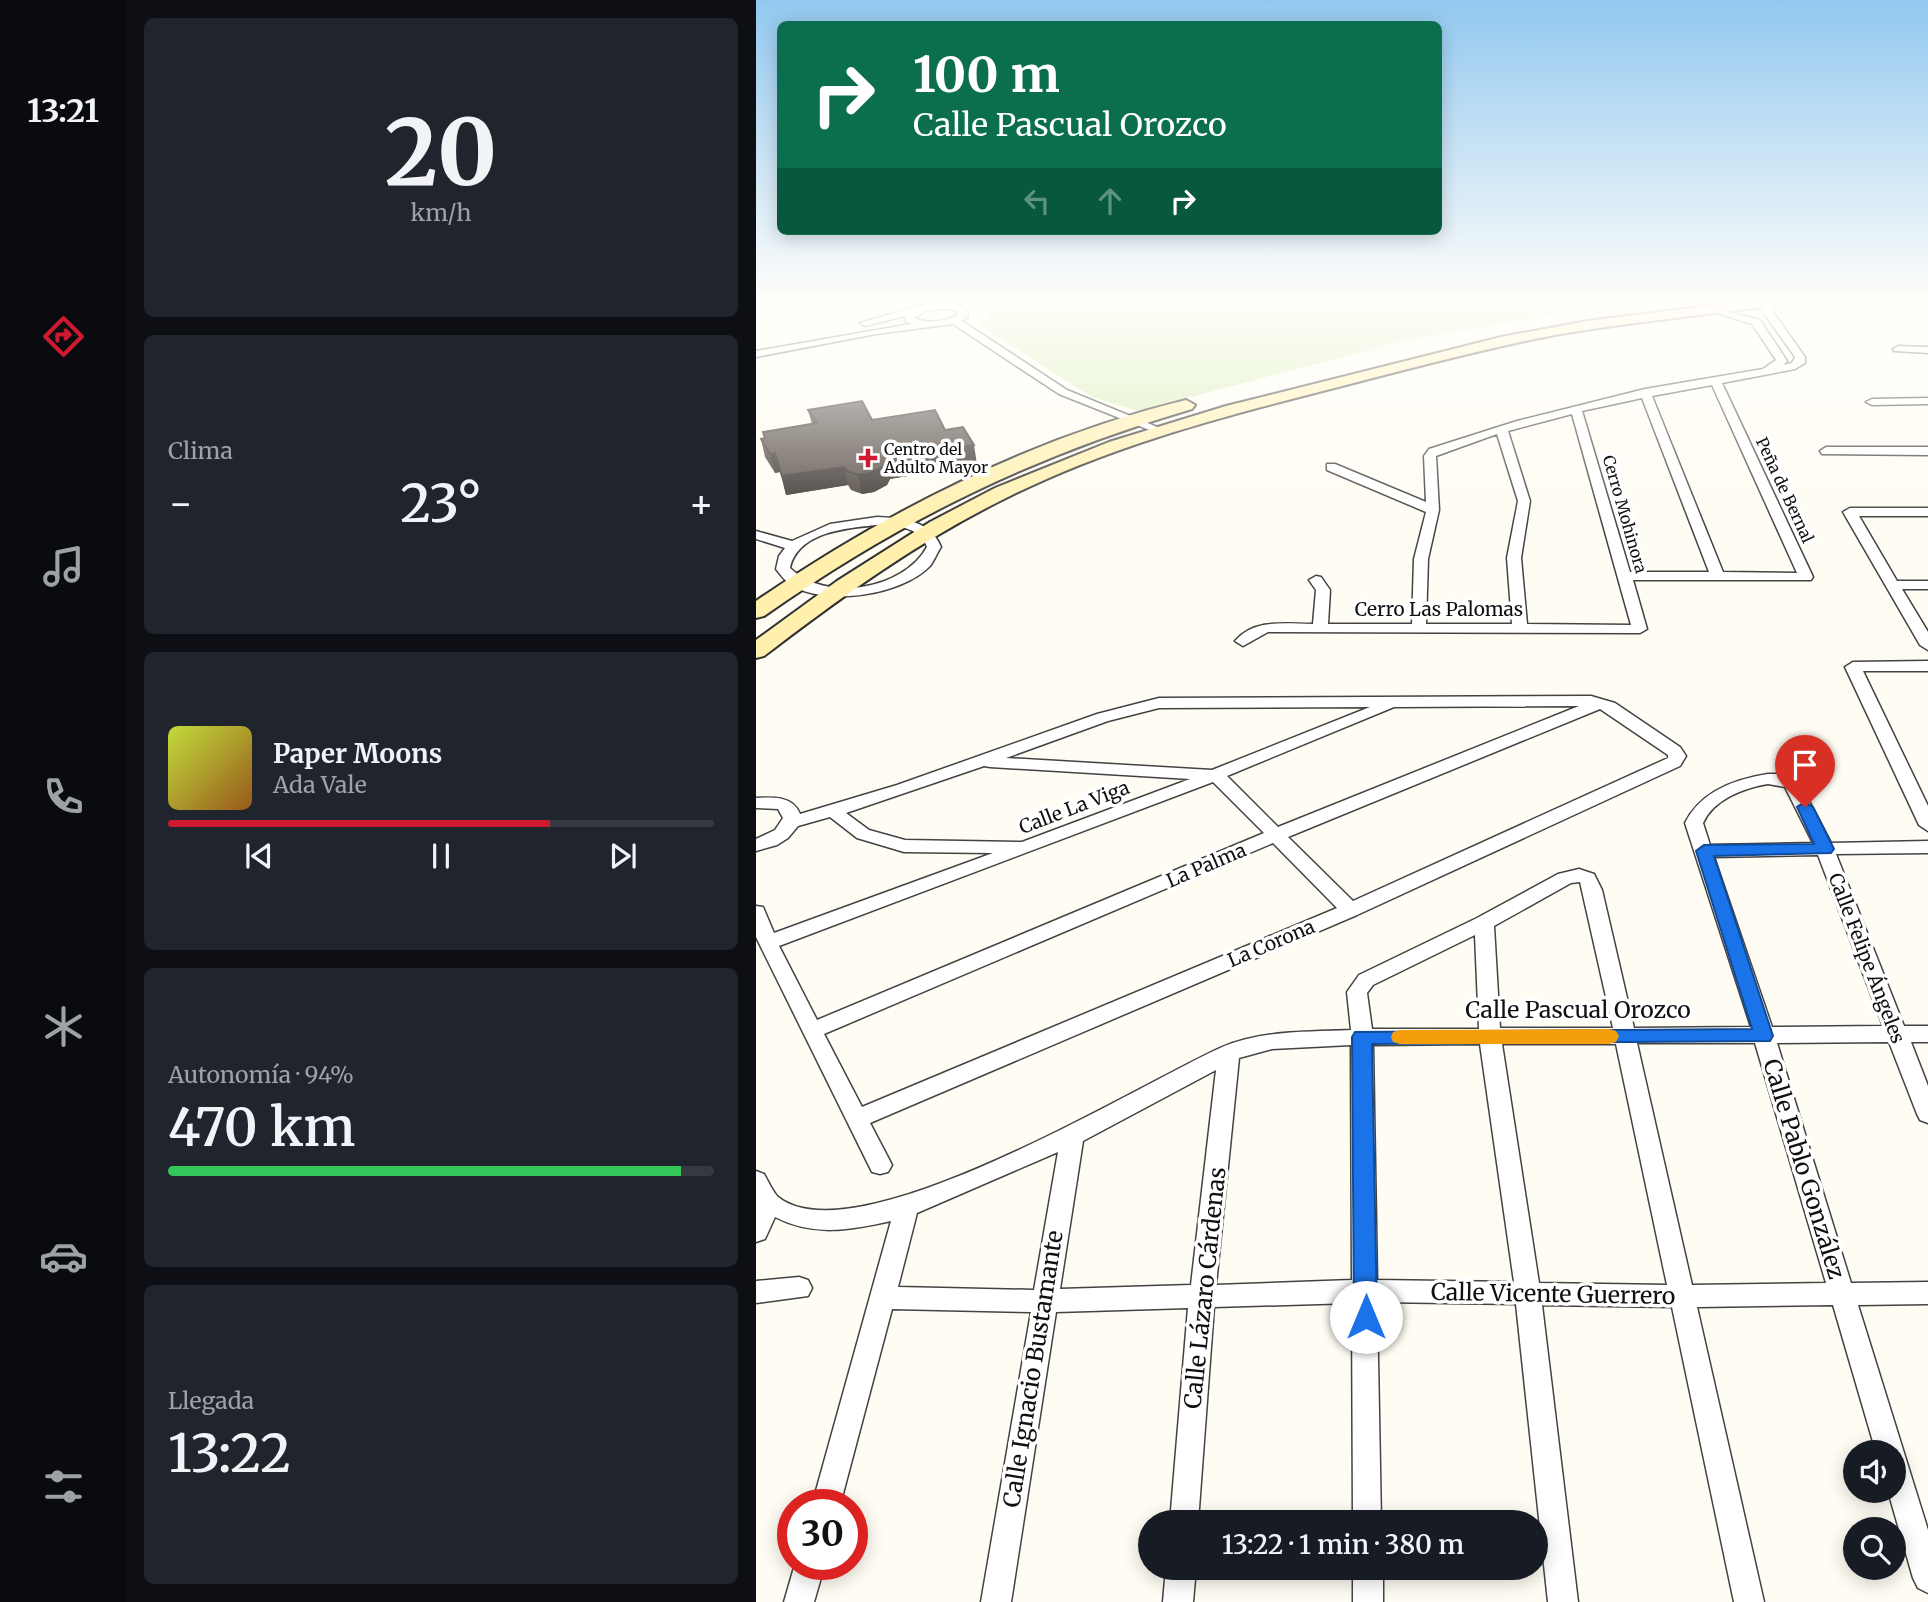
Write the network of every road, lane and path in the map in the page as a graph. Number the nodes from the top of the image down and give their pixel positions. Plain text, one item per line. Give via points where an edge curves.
1 (1017, 378) edge
2 (1039, 378) edge
3 (1292, 378) edge
4 (1352, 378) edge
5 (1728, 378) edge
6 (1715, 380) junction
7 (1646, 392) junction
8 (1228, 393) dead end
9 (1205, 400) dead end
10 (1872, 401) dead end
11 (1928, 401) edge
12 (1576, 409) junction
13 (1138, 428) junction
14 (1502, 430) junction
15 (1928, 451) edge
16 (1826, 452) dead end
17 (1331, 467) dead end
18 (1433, 510) junction
19 (1928, 512) edge
20 (895, 522) junction
21 (926, 533) junction
22 (756, 535) edge
23 (794, 546) junction
24 (1625, 576) junction
25 (1718, 577) junction
26 (1316, 580) dead end
27 (795, 583) junction
28 (1891, 585) junction
29 (1928, 585) edge
30 (833, 592) junction
31 (756, 611) edge
32 (1320, 628) junction
33 (1419, 628) junction
34 (1520, 628) junction
35 (1640, 629) joint
36 (1243, 641) dead end
37 (1928, 645) edge
38 (756, 651) edge
39 (1928, 666) edge
40 (1392, 703) junction
41 (1601, 703) junction
42 (980, 761) junction
43 (1216, 775) junction
44 (1775, 777) joint
45 (759, 798) edge
46 (833, 811) junction
47 (793, 822) junction
48 (1928, 825) edge
49 (1276, 835) junction
50 (756, 845) edge
51 (1029, 847) junction
52 (1928, 847) edge
53 (1825, 849) junction
54 (1704, 851) junction
55 (1350, 909) junction
56 (756, 912) edge
57 (1484, 923) junction
58 (768, 943) junction
59 (813, 1030) junction
60 (1896, 1034) junction
61 (1928, 1034) edge
62 (1624, 1036) junction
63 (1764, 1036) junction
64 (1362, 1037) junction
65 (1490, 1037) junction
66 (1229, 1053) junction
67 (1928, 1114) edge
68 (857, 1119) junction
69 (1072, 1136) junction
70 (880, 1165) dead end
71 (756, 1181) edge
72 (769, 1203) junction
73 (907, 1207) junction
74 (756, 1232) edge
75 (799, 1289) dead end
76 (1366, 1291) junction
77 (756, 1292) edge
78 (1841, 1292) junction
79 (1928, 1293) edge
80 (1528, 1295) junction
81 (1202, 1296) junction
82 (1682, 1296) junction
83 (884, 1298) junction
84 (1043, 1301) junction
85 (1886, 1440) edge
86 (830, 1489) edge
87 (1906, 1503) edge
88 (1185, 1510) edge
89 (1367, 1510) edge
90 (1928, 1578) edge
91 (805, 1580) edge
92 (1180, 1580) edge
93 (1368, 1580) edge
94 (799, 1602) edge
95 (996, 1602) edge
96 (1178, 1602) edge
97 (1368, 1602) edge
98 (1563, 1602) edge
99 (1749, 1602) edge

1 - 13 street
2 - 13 street
3 - 8 main road
4 - 13 main road
5 - 6 street
6 - 7 street
6 - 25 street, Peña de Bernal via 1806,577
7 - 12 street
7 - 25 street
9 - 13 main road
10 - 11 street
12 - 14 street
12 - 24 street, Cerro Mohinora
13 - 20 main road via 984,477
13 - 21 main road
14 - 18 street via 1430,456
14 - 34 street via 1524,501 1514,558
15 - 16 street
17 - 18 street
18 - 33 street via 1421,559
19 - 28 street via 1850,512
20 - 21 street
20 - 23 street via 840,525
20 - 27 main road
21 - 30 main road
21 - 30 street via 934,547 932,555 916,572 878,587
22 - 23 street
23 - 27 street via 783,569
24 - 25 street
24 - 35 street, Cerro Mohinora
26 - 32 street via 1323,590
27 - 30 street
27 - 31 main road
28 - 29 street
28 - 37 street
30 - 38 main road
32 - 33 street, Cerro Las Palomas
32 - 36 street, Cerro Las Palomas via 1266,628
33 - 34 street, Cerro Las Palomas
34 - 35 street, Cerro Las Palomas
39 - 48 street via 1853,667
40 - 41 street
40 - 42 street via 1159,703 1094,720
40 - 43 street, Calle La Viga
41 - 49 street, La Palma
41 - 55 street, La Corona via 1678,755 1674,762
42 - 43 street
42 - 46 street
43 - 49 street
43 - 51 street, Calle La Viga
44 - 53 street, Calle Felipe Ángeles via 1794,787
44 - 54 street, Calle Pablo González via 1739,787 1702,808 1694,823
45 - 47 street via 788,807
46 - 47 street
46 - 51 street via 863,834 904,846
47 - 50 street via 777,838
49 - 55 street
49 - 59 street, La Palma
51 - 58 street, Calle La Viga
52 - 53 street
53 - 54 street
53 - 60 street, Calle Felipe Ángeles
54 - 63 street, Calle Pablo González
55 - 68 street, La Corona
56 - 58 street
57 - 62 street via 1565,878 1579,875 1590,883
57 - 64 street via 1366,980 1357,992
57 - 65 street
58 - 59 street
59 - 68 street
60 - 61 street, Calle Pascual Orozco
60 - 63 street, Calle Pascual Orozco
60 - 67 street, Calle Felipe Ángeles
62 - 63 street, Calle Pascual Orozco
62 - 65 street, Calle Pascual Orozco
62 - 82 street
63 - 78 street, Calle Pablo González
64 - 65 street, Calle Pascual Orozco
64 - 66 street, Calle Pascual Orozco via 1272,1041
64 - 76 street
65 - 80 street
66 - 69 street, Calle Pascual Orozco
66 - 81 street, Calle Lázaro Cárdenas
68 - 70 street
69 - 73 street, Calle Pascual Orozco
69 - 84 street, Calle Ignacio Bustamante
71 - 72 street
72 - 73 street, Calle Pascual Orozco via 816,1221 850,1220
72 - 74 street
73 - 83 street
75 - 77 street
76 - 80 street, Calle Vicente Guerrero
76 - 81 street, Calle Vicente Guerrero
76 - 89 street
78 - 79 street, Calle Vicente Guerrero
78 - 82 street, Calle Vicente Guerrero
78 - 85 street, Calle Pablo González
80 - 82 street, Calle Vicente Guerrero
80 - 98 street
81 - 84 street, Calle Vicente Guerrero
81 - 88 street, Calle Lázaro Cárdenas
82 - 99 street
83 - 84 street, Calle Vicente Guerrero
83 - 86 street
84 - 95 street, Calle Ignacio Bustamante
87 - 90 street
91 - 94 street
92 - 96 street
93 - 97 street

